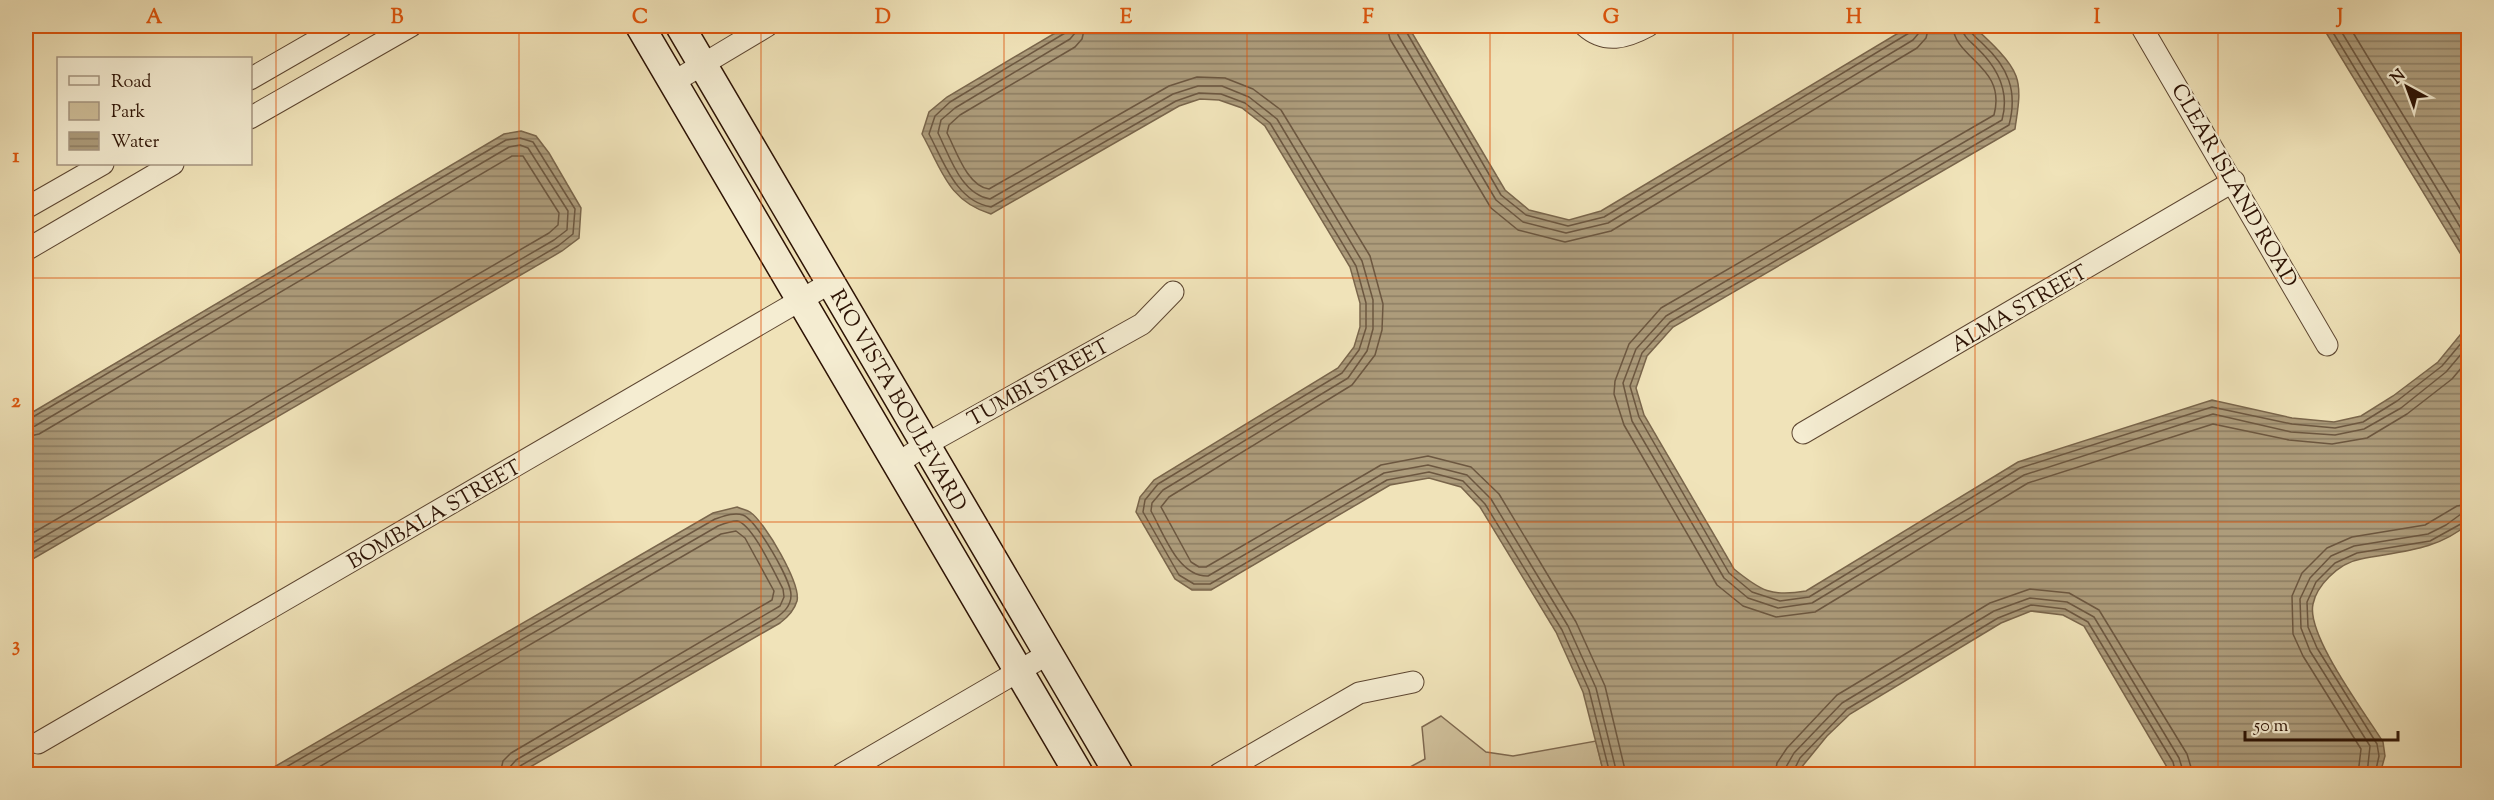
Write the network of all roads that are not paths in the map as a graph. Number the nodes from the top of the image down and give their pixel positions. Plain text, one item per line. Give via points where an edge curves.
1 (342, 26) edge
2 (411, 26) edge
3 (640, 26) edge
4 (680, 26) edge
5 (767, 26) edge
6 (1585, 26) edge
7 (1648, 26) edge
8 (2141, 26) edge
9 (703, 64) junction
10 (252, 78) edge
11 (675, 81) junction
12 (252, 117) edge
13 (102, 165) edge
14 (171, 165) edge
15 (2234, 182) junction
16 (26, 208) edge
17 (26, 250) edge
18 (830, 283) junction
19 (1173, 292) dead end
20 (802, 301) junction
21 (2327, 345) dead end
22 (1803, 433) dead end
23 (925, 445) junction
24 (897, 464) junction
25 (1048, 654) junction
26 (1019, 672) junction
27 (1413, 681) dead end
28 (38, 743) dead end
29 (842, 774) edge
30 (1079, 774) edge
31 (1119, 774) edge
32 (1219, 774) edge

1 - 10 street
2 - 12 street
3 - 11 street, RIO VISTA BOULEVARD
4 - 9 street, RIO VISTA BOULEVARD
5 - 9 street
6 - 7 street via 1599,35 1620,38
8 - 15 street, CLEAR ISLAND ROAD
9 - 11 street
9 - 18 street, RIO VISTA BOULEVARD
11 - 20 street, RIO VISTA BOULEVARD
13 - 16 street
14 - 17 street
15 - 21 street, CLEAR ISLAND ROAD
15 - 22 street, ALMA STREET
18 - 20 street, BOMBALA STREET
18 - 23 street, RIO VISTA BOULEVARD
19 - 23 street, TUMBI STREET via 1142,324
20 - 24 street, RIO VISTA BOULEVARD
20 - 28 street, BOMBALA STREET
23 - 24 street, TUMBI STREET
23 - 25 street, RIO VISTA BOULEVARD
24 - 26 street, RIO VISTA BOULEVARD
25 - 26 street
25 - 31 street, RIO VISTA BOULEVARD
26 - 29 street
26 - 30 street, RIO VISTA BOULEVARD
27 - 32 street via 1359,693

